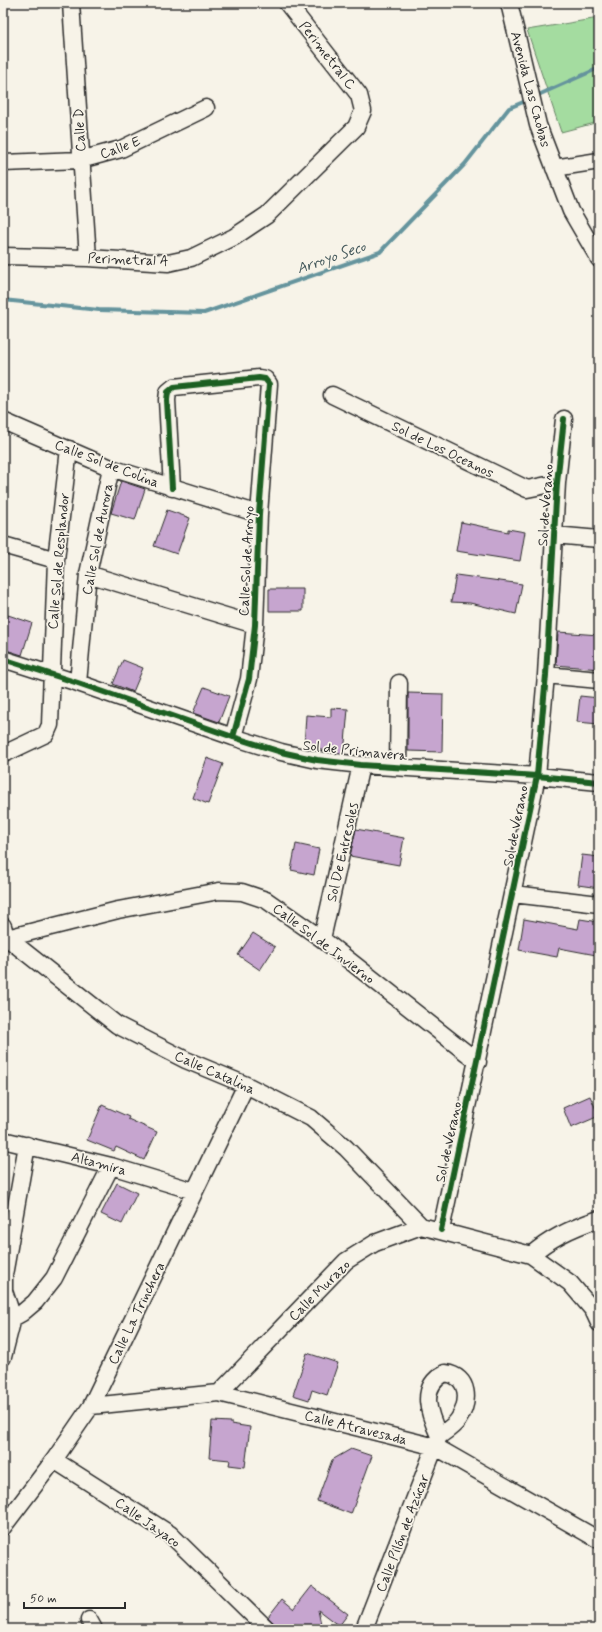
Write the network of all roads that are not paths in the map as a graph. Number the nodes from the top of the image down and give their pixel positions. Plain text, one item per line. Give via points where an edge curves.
1 (72, 3) edge
2 (287, 3) edge
3 (509, 3) edge
4 (206, 108) dead end
5 (363, 111) joint
6 (80, 160) junction
7 (599, 161) edge
8 (3, 163) edge
9 (554, 168) junction
10 (3, 256) edge
11 (88, 258) junction
12 (599, 259) edge
13 (332, 395) dead end
14 (564, 419) dead end
15 (3, 421) edge
16 (69, 449) junction
17 (111, 468) junction
18 (558, 483) junction
19 (172, 488) junction
20 (259, 514) junction
21 (554, 535) junction
22 (599, 539) edge
23 (3, 544) edge
24 (56, 560) junction
25 (88, 574) junction
26 (254, 625) junction
27 (3, 659) edge
28 (51, 674) junction
29 (546, 675) junction
30 (599, 680) edge
31 (78, 683) junction
32 (399, 683) dead end
33 (233, 737) junction
34 (6, 753) dead end
35 (361, 765) junction
36 (398, 767) junction
37 (537, 776) junction
38 (599, 782) edge
39 (513, 894) junction
40 (599, 904) edge
41 (4, 934) edge
42 (322, 939) junction
43 (478, 1062) junction
44 (246, 1086) junction
45 (3, 1140) edge
46 (27, 1145) junction
47 (111, 1166) junction
48 (194, 1191) junction
49 (599, 1219) edge
50 (421, 1226) junction
51 (441, 1230) junction
52 (531, 1255) junction
53 (13, 1318) junction
54 (599, 1323) edge
55 (3, 1357) edge
56 (219, 1393) junction
57 (91, 1406) junction
58 (437, 1442) junction
59 (54, 1460) junction
60 (3, 1527) edge
61 (599, 1540) edge
62 (267, 1629) edge
63 (364, 1629) edge

1 - 6 street, Calle D
2 - 5 street, Perimetral C via 359,95
3 - 9 street, Avenida Las Caobas via 538,125
4 - 6 street, Calle E via 121,149
5 - 11 street, Perimetral A via 356,127 267,215 234,237 191,258 168,263
6 - 8 street, Calle E
6 - 11 street, Calle D
7 - 9 street
9 - 12 street, Avenida Las Caobas via 571,211
10 - 11 street, Perimetral A
13 - 18 street, Sol de Los Oceanos via 527,489
14 - 18 street, Sol de Verano
15 - 16 street, Calle Sol de Colina
16 - 17 street, Calle Sol de Colina
16 - 24 street, Calle Sol de Resplandor
17 - 19 street, Calle Sol de Colina
17 - 25 street, Calle Sol de Aurora
18 - 21 street, Sol de Verano
19 - 20 street, Calle Sol de Colina
19 - 20 street, Calle Sol de Arroyo via 168,392 174,387 265,379 269,384
20 - 26 street, Calle Sol de Arroyo
21 - 22 street
21 - 29 street, Sol de Verano
23 - 24 street
24 - 28 street, Calle Sol de Resplandor
25 - 26 street
25 - 31 street, Calle Sol de Aurora
26 - 33 street, Calle Sol de Arroyo via 249,679
27 - 28 street, Sol de Primavera
28 - 31 street, Sol de Primavera
28 - 34 street, Calle Sol de Resplandor via 49,730 46,734
29 - 30 street
29 - 37 street, Sol de Verano
31 - 33 street, Sol de Primavera
32 - 36 street
33 - 35 street, Sol de Primavera via 317,760
35 - 36 street, Sol de Primavera
35 - 42 street, Sol De Entresoles
36 - 37 street, Sol de Primavera
37 - 38 street, Sol de Primavera
37 - 39 street, Sol de Verano
39 - 40 street
39 - 43 street, Sol de Verano
41 - 42 street, Calle Sol de Invierno via 220,891 242,892 266,900
41 - 44 street, Calle Catalina via 117,1025 186,1060
42 - 43 street, Calle Sol de Invierno
43 - 51 street, Sol de Verano
44 - 48 street, Calle La Trinchera
44 - 50 street, Calle Catalina via 311,1118 346,1148
45 - 46 street, Altamira
46 - 47 street, Altamira
46 - 53 street via 3,1284
47 - 48 street, Altamira
47 - 53 street via 54,1278 35,1302
48 - 57 street, Calle La Trinchera
49 - 52 street via 560,1234 545,1242
50 - 51 street
50 - 56 street, Calle Murazo via 374,1243 346,1261
51 - 52 street
52 - 54 street via 570,1283 593,1310
53 - 55 street
56 - 57 street, Calle Atravesada
56 - 58 street, Calle Atravesada
57 - 59 street, Calle La Trinchera
58 - 61 street, Calle Atravesada
58 - 63 street, Calle Pilón de Azúcar
59 - 60 street, Calle La Trinchera
59 - 62 street, Calle Jayaco via 170,1534

